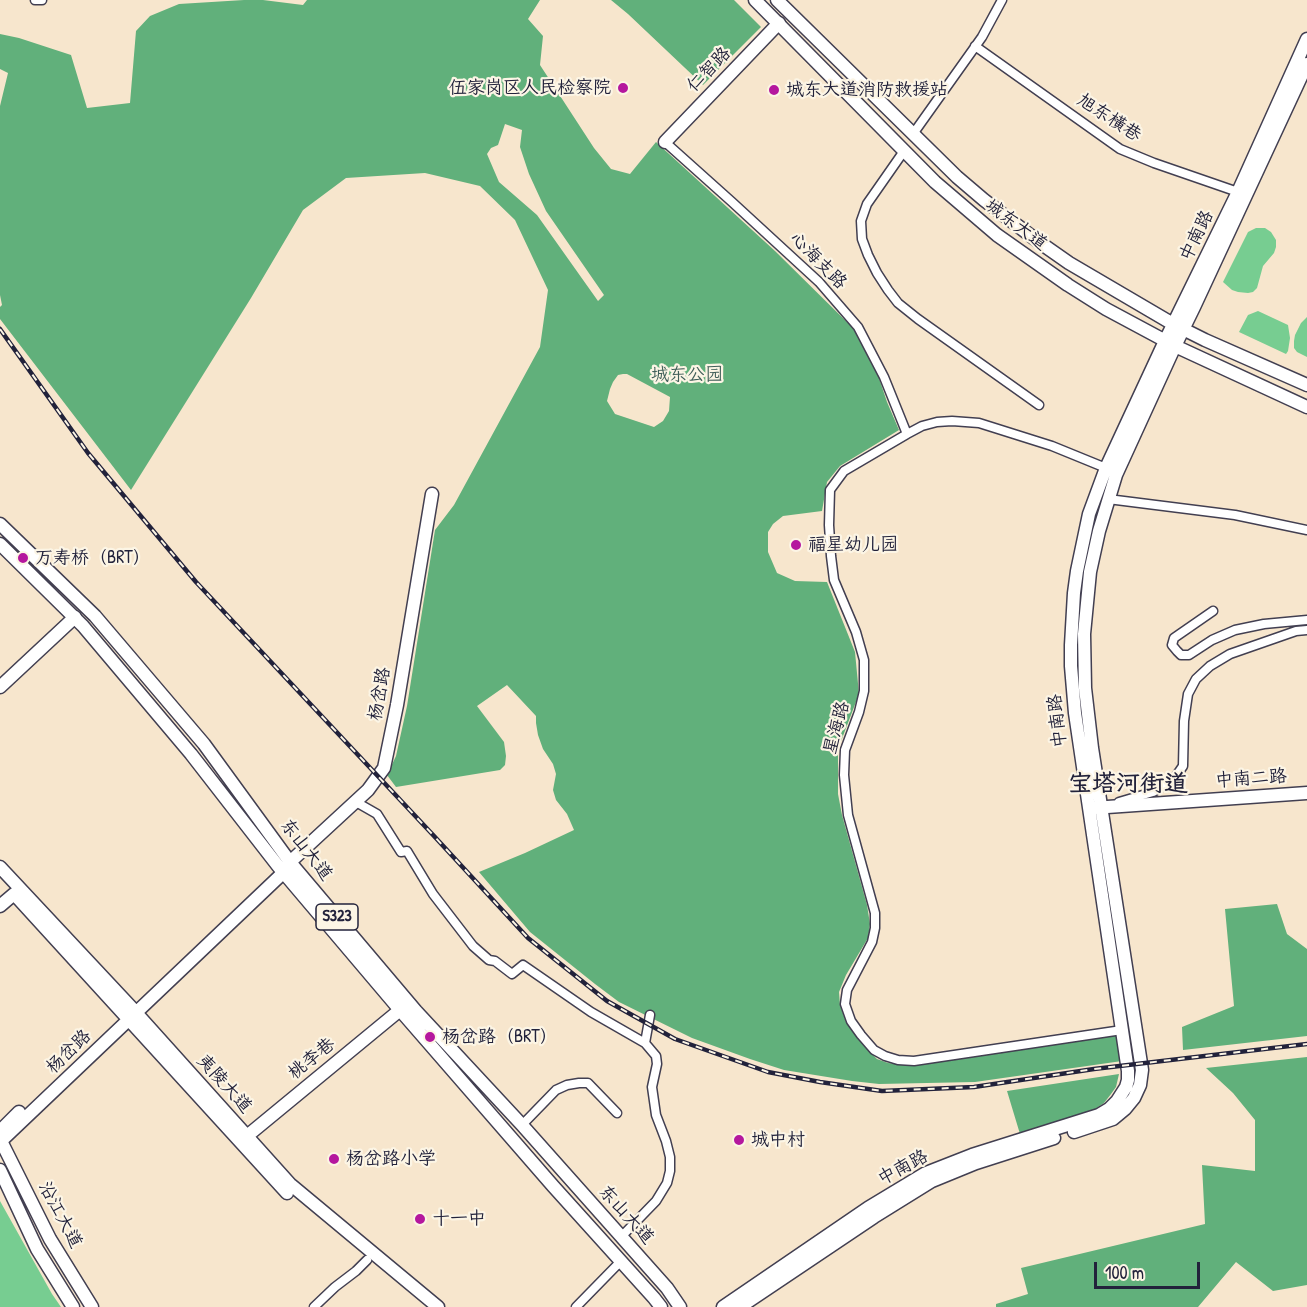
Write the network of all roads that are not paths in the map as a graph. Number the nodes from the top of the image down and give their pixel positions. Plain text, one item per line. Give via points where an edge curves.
1 (35, 0) edge
2 (42, 0) edge
3 (755, 0) edge
4 (777, 0) edge
5 (1002, 0) edge
6 (779, 23) junction
7 (1307, 39) edge
8 (975, 46) junction
9 (1307, 64) edge
10 (913, 134) junction
11 (665, 142) joint
12 (904, 151) junction
13 (1238, 192) junction
14 (1178, 327) junction
15 (1170, 344) junction
16 (1307, 385) edge
17 (1039, 405) dead end
18 (1307, 407) edge
19 (907, 434) junction
20 (1106, 468) junction
21 (432, 494) dead end
22 (1108, 500) junction
23 (0, 524) edge
24 (1307, 530) edge
25 (0, 544) edge
26 (1213, 611) dead end
27 (75, 616) junction
28 (1307, 620) edge
29 (1307, 630) edge
30 (0, 687) edge
31 (1307, 793) edge
32 (1307, 801) edge
33 (356, 802) junction
34 (1096, 811) junction
35 (0, 867) edge
36 (284, 867) junction
37 (0, 879) edge
38 (14, 894) junction
39 (0, 906) edge
40 (400, 1010) junction
41 (130, 1013) junction
42 (650, 1015) dead end
43 (1122, 1030) junction
44 (645, 1043) junction
45 (617, 1113) dead end
46 (522, 1125) junction
47 (247, 1136) junction
48 (0, 1138) edge
49 (0, 1170) edge
50 (621, 1237) junction
51 (367, 1260) junction
52 (621, 1261) junction
53 (73, 1307) edge
54 (92, 1307) edge
55 (314, 1307) edge
56 (425, 1307) edge
57 (438, 1307) edge
58 (576, 1307) edge
59 (661, 1307) edge
60 (680, 1307) edge
61 (723, 1307) edge
62 (740, 1307) edge

1 - 2 street
3 - 6 main road, 城东大道
4 - 10 main road, 城东大道
5 - 8 street
6 - 11 main road, 仁智路
6 - 12 main road, 城东大道
7 - 13 main road, 中南路
8 - 10 street
8 - 13 street, 旭东横巷 via 1120,149
9 - 14 main road, 中南路
10 - 14 main road, 城东大道 via 966,185 1039,242
11 - 19 street, 心海支路 via 819,282 858,327
12 - 15 main road, 城东大道 via 997,235 1106,309
12 - 17 street via 867,204 861,221 862,239 877,273 898,303
13 - 14 main road, 中南路
14 - 15 main road, 中南路
14 - 16 main road, 城东大道
15 - 18 main road, 城东大道
15 - 20 main road, 中南路
15 - 22 main road, 中南路
19 - 20 street, 星海路 via 937,422 979,423
19 - 43 street, 星海路 via 844,471 830,490 834,580 864,660 864,691 845,750 845,796 875,913 872,942 847,990 845,1004 851,1021 874,1050 891,1058 914,1061
20 - 34 main road, 中南路 via 1087,524 1071,634 1075,713
21 - 33 main road, 杨岔路 via 384,768
22 - 24 street via 1235,515
22 - 34 main road, 中南路 via 1090,572 1084,634
23 - 36 main road, 东山大道 / S323 via 95,616 204,744
25 - 27 main road, 东山大道
26 - 28 street via 1174,638 1172,645 1181,655 1189,655 1235,630
27 - 30 main road
27 - 36 main road, 东山大道
29 - 34 street via 1230,654 1210,666 1188,694 1184,766 1174,779 1153,792
31 - 34 main road, 中南二路
32 - 34 main road, 中南二路
33 - 36 main road, 杨岔路
33 - 44 street via 377,814 401,852 407,851 433,894 473,946 489,960 512,974 523,965
34 - 43 main road, 中南路
34 - 62 main road, 中南路 via 1142,1070 1134,1098 1113,1119 976,1163 932,1182
35 - 41 main road, 夷陵大道
36 - 40 main road, 东山大道
36 - 41 main road, 杨岔路
36 - 46 main road, 东山大道 / S323
37 - 38 main road, 夷陵大道
38 - 39 main road
38 - 41 main road, 夷陵大道
40 - 47 main road, 桃李巷
40 - 52 main road, 东山大道
41 - 47 main road, 夷陵大道
41 - 48 main road, 杨岔路
41 - 51 main road, 夷陵大道 via 284,1190
42 - 44 street
43 - 61 main road, 中南路 via 1128,1080 1118,1101 1109,1109 926,1173
44 - 50 street via 656,1056 652,1087 670,1171 656,1201
45 - 46 street via 588,1083 579,1083 556,1090
46 - 50 main road, 东山大道 / S323
47 - 57 main road, 夷陵大道 via 290,1184
48 - 54 main road, 沿江大道 via 50,1239
49 - 53 main road, 沿江大道 via 37,1249
50 - 60 main road, 东山大道 / S323
51 - 55 street
51 - 56 main road, 夷陵大道
52 - 58 street
52 - 59 main road, 东山大道

